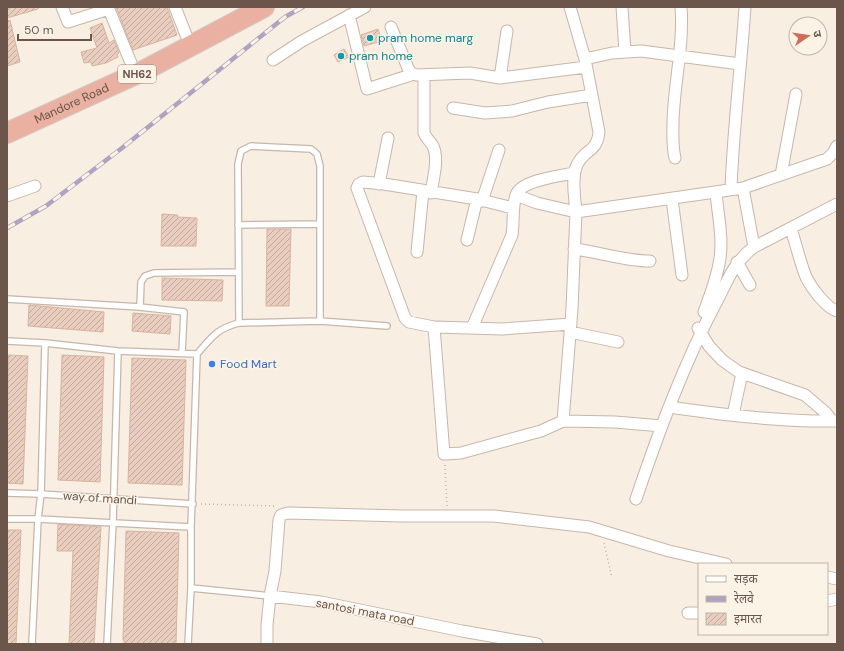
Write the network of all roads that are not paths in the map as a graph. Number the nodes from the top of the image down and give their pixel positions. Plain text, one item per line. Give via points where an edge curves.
1 (62, 7) edge
2 (176, 7) edge
3 (237, 7) edge
4 (264, 7) edge
5 (365, 7) edge
6 (570, 7) edge
7 (622, 7) edge
8 (682, 7) edge
9 (744, 7) edge
10 (108, 8) edge
11 (349, 15) junction
12 (391, 27) dead end
13 (507, 31) dead end
14 (186, 35) junction
15 (625, 52) junction
16 (680, 56) junction
17 (272, 60) dead end
18 (131, 63) junction
19 (586, 63) junction
20 (740, 64) junction
21 (419, 75) junction
22 (500, 78) junction
23 (796, 94) dead end
24 (592, 95) junction
25 (453, 108) dead end
26 (7, 119) edge
27 (7, 133) edge
28 (388, 138) dead end
29 (837, 146) edge
30 (499, 150) dead end
31 (675, 158) dead end
32 (574, 173) junction
33 (781, 175) junction
34 (379, 184) junction
35 (35, 186) dead end
36 (743, 188) junction
37 (731, 190) junction
38 (427, 192) junction
39 (716, 193) junction
40 (516, 195) junction
41 (7, 196) edge
42 (672, 199) junction
43 (480, 200) junction
44 (837, 204) edge
45 (513, 208) junction
46 (576, 212) junction
47 (320, 224) junction
48 (238, 225) junction
49 (791, 229) junction
50 (467, 240) dead end
51 (754, 247) junction
52 (574, 249) junction
53 (417, 252) dead end
54 (650, 261) dead end
55 (737, 262) junction
56 (238, 272) junction
57 (682, 275) dead end
58 (750, 286) dead end
59 (7, 299) edge
60 (140, 307) junction
61 (837, 312) edge
62 (320, 322) junction
63 (239, 323) junction
64 (387, 326) dead end
65 (434, 327) junction
66 (472, 328) junction
67 (570, 328) junction
68 (701, 332) junction
69 (7, 341) edge
70 (618, 342) dead end
71 (46, 343) junction
72 (118, 351) junction
73 (182, 353) junction
74 (197, 354) junction
75 (742, 373) junction
76 (669, 408) junction
77 (733, 415) junction
78 (563, 421) junction
79 (835, 421) edge
80 (662, 426) junction
81 (7, 494) edge
82 (41, 494) junction
83 (114, 499) junction
84 (636, 499) dead end
85 (193, 504) junction
86 (38, 518) junction
87 (7, 519) edge
88 (114, 522) junction
89 (191, 527) junction
90 (722, 563) edge
91 (191, 588) junction
92 (270, 596) junction
93 (32, 644) edge
94 (107, 644) edge
95 (188, 644) edge
96 (267, 644) edge
97 (537, 644) edge

1 - 10 street via 68,22
2 - 14 street
3 - 14 highway, Mandore Road / NH62
4 - 27 highway, Mandore Road / NH62 via 145,70
5 - 11 street
6 - 19 street
7 - 15 street
8 - 16 street
9 - 20 street
10 - 18 street
11 - 17 street
11 - 21 street via 367,90
12 - 21 street via 408,68 411,73
13 - 22 street
14 - 18 highway, Mandore Road / NH62
15 - 16 street via 641,51
15 - 19 street
16 - 20 street
16 - 31 street via 674,104 672,147
18 - 26 highway, Mandore Road / NH62
19 - 22 street
19 - 24 street
20 - 37 street
21 - 22 street via 470,73
21 - 38 street via 424,133 432,145 435,157
23 - 33 street
24 - 25 street via 512,111 484,113
24 - 32 street via 600,132 599,141 577,164
28 - 34 street
29 - 33 street via 827,159
30 - 43 street
32 - 40 street via 531,182 520,188
32 - 46 street
33 - 36 street
34 - 38 street
34 - 65 street via 363,182 358,188 405,318 409,322
35 - 41 street
36 - 37 street
36 - 51 street
37 - 39 street
38 - 43 street
38 - 53 street
39 - 42 street
39 - 68 street via 721,241 719,263 698,328
40 - 45 street
40 - 46 street
42 - 46 street
42 - 57 street
43 - 45 street
43 - 50 street
44 - 49 street
45 - 66 street via 512,235
46 - 52 street
47 - 48 lane
47 - 48 lane via 320,166 317,154 311,149 251,146 241,151 238,164
47 - 62 lane
48 - 56 lane
49 - 51 street
49 - 61 street via 806,277 821,299
51 - 55 street
52 - 54 street via 626,260
52 - 67 street
55 - 58 street
55 - 68 street
56 - 60 lane via 154,272 145,276 141,282
56 - 63 lane
59 - 60 lane
60 - 73 lane via 184,312
62 - 63 lane
62 - 64 lane
63 - 74 lane via 216,332
65 - 66 street
65 - 78 street via 444,454 461,452 541,430
66 - 67 street
67 - 70 street
67 - 78 street
68 - 75 street via 722,360
68 - 76 street
69 - 71 lane
71 - 72 lane
71 - 82 lane
72 - 73 lane
72 - 83 lane
73 - 74 lane
74 - 85 lane
75 - 77 street
75 - 79 street via 805,395
76 - 77 street
76 - 80 street
77 - 79 street
78 - 80 street
80 - 84 street
81 - 82 lane, way of mandi
82 - 83 lane, way of mandi
82 - 86 lane
83 - 85 lane, way of mandi
83 - 88 lane
85 - 89 lane
86 - 87 lane
86 - 88 lane
86 - 93 lane
88 - 89 lane
88 - 94 lane
89 - 91 lane
90 - 92 street via 590,527 494,516 288,513 281,515 279,520 275,571
91 - 92 lane, santosi mata road
91 - 95 lane
92 - 96 street
92 - 97 street, santosi mata road via 321,602 462,632

